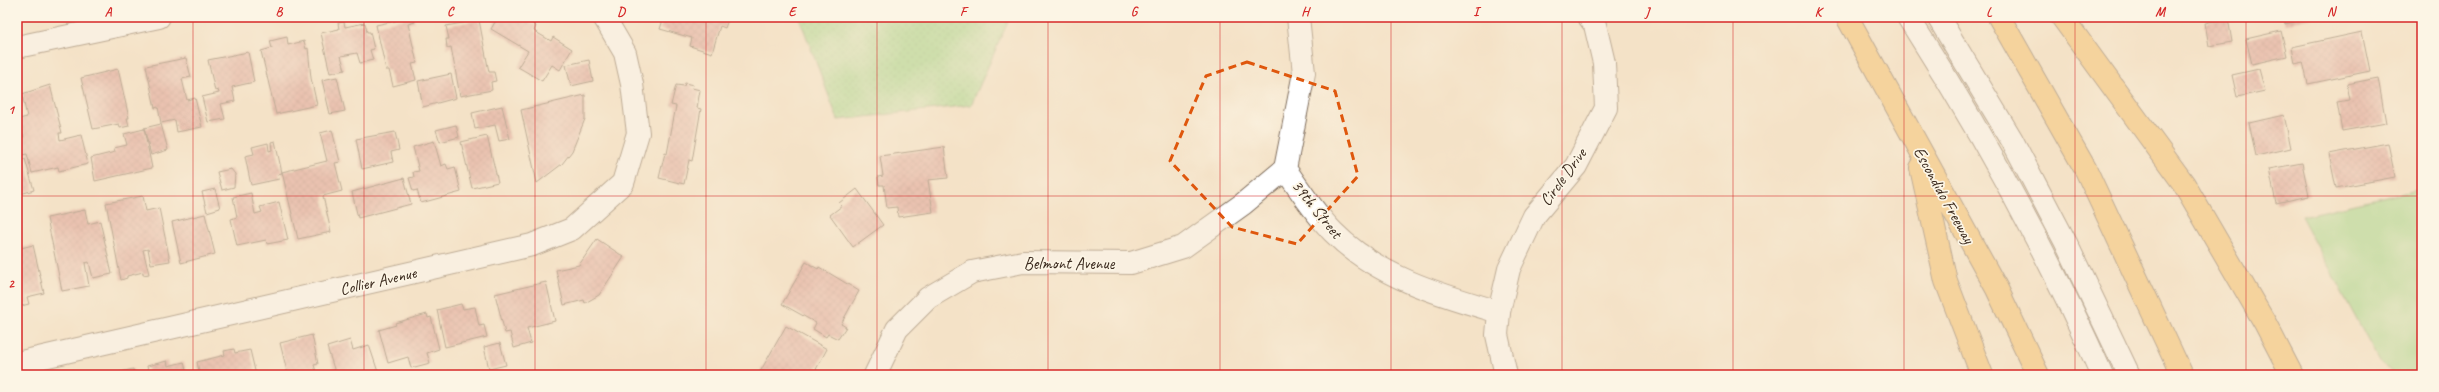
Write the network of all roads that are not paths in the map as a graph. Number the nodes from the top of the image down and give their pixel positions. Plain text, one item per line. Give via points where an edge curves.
1 (159, 17) edge
2 (604, 17) edge
3 (1298, 17) edge
4 (1589, 17) edge
5 (1847, 17) edge
6 (1908, 17) edge
7 (1938, 17) edge
8 (1999, 17) edge
9 (2062, 17) edge
10 (17, 47) edge
11 (1916, 146) junction
12 (1285, 169) junction
13 (1499, 312) junction
14 (17, 363) edge
15 (875, 375) edge
16 (1506, 375) edge
17 (1982, 375) edge
18 (2038, 375) edge
19 (2102, 375) edge
20 (2129, 375) edge
21 (2182, 375) edge
22 (2292, 375) edge

1 - 10 street
2 - 14 street, Collier Avenue via 625,53 638,133 623,183 572,229 532,245
3 - 12 street, 39th Street via 1304,73
4 - 13 street, Circle Drive via 1595,25 1604,63 1606,108 1576,166 1534,216 1509,268
5 - 11 highway, Escondido Freeway
6 - 19 street via 1954,90 2014,195
7 - 20 street via 2012,140 2066,243
8 - 21 highway via 2086,170
9 - 22 highway via 2184,184 2265,323
11 - 17 highway via 1946,280
11 - 18 highway, Escondido Freeway via 1997,289
12 - 13 street, 39th Street via 1332,232 1361,256 1430,292
12 - 15 street, Belmont Avenue via 1243,204 1183,247 1131,263 1023,262 972,272 928,298 897,329
13 - 16 street via 1498,335

